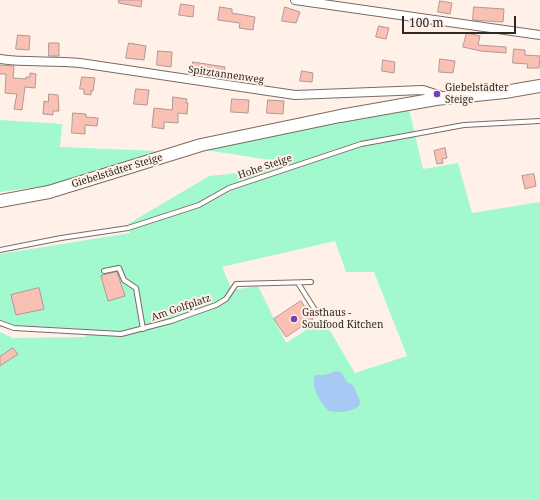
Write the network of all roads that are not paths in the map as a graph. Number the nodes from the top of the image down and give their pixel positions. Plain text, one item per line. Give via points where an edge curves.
1 (295, 0) edge
2 (540, 35) edge
3 (0, 59) edge
4 (540, 86) edge
5 (449, 98) junction
6 (540, 121) edge
7 (0, 201) edge
8 (0, 250) edge
9 (104, 271) dead end
10 (311, 282) dead end
11 (298, 283) junction
12 (315, 310) dead end
13 (0, 323) edge
14 (143, 329) junction

1 - 2 street
3 - 5 street, Spitztannenweg via 59,60 295,95 423,90
4 - 5 main road, Giebelstädter Steige
5 - 7 main road, Giebelstädter Steige via 340,116 201,145 49,192
6 - 8 lane, Hohe Steige via 464,125 361,144 229,188 199,205 128,228
9 - 14 lane, Am Golfplatz via 119,268 124,280 136,288
10 - 11 lane, Am Golfplatz
11 - 12 lane
11 - 14 lane, Am Golfplatz via 236,284 226,300 216,305
13 - 14 lane, Am Golfplatz via 14,328 106,334 121,334

